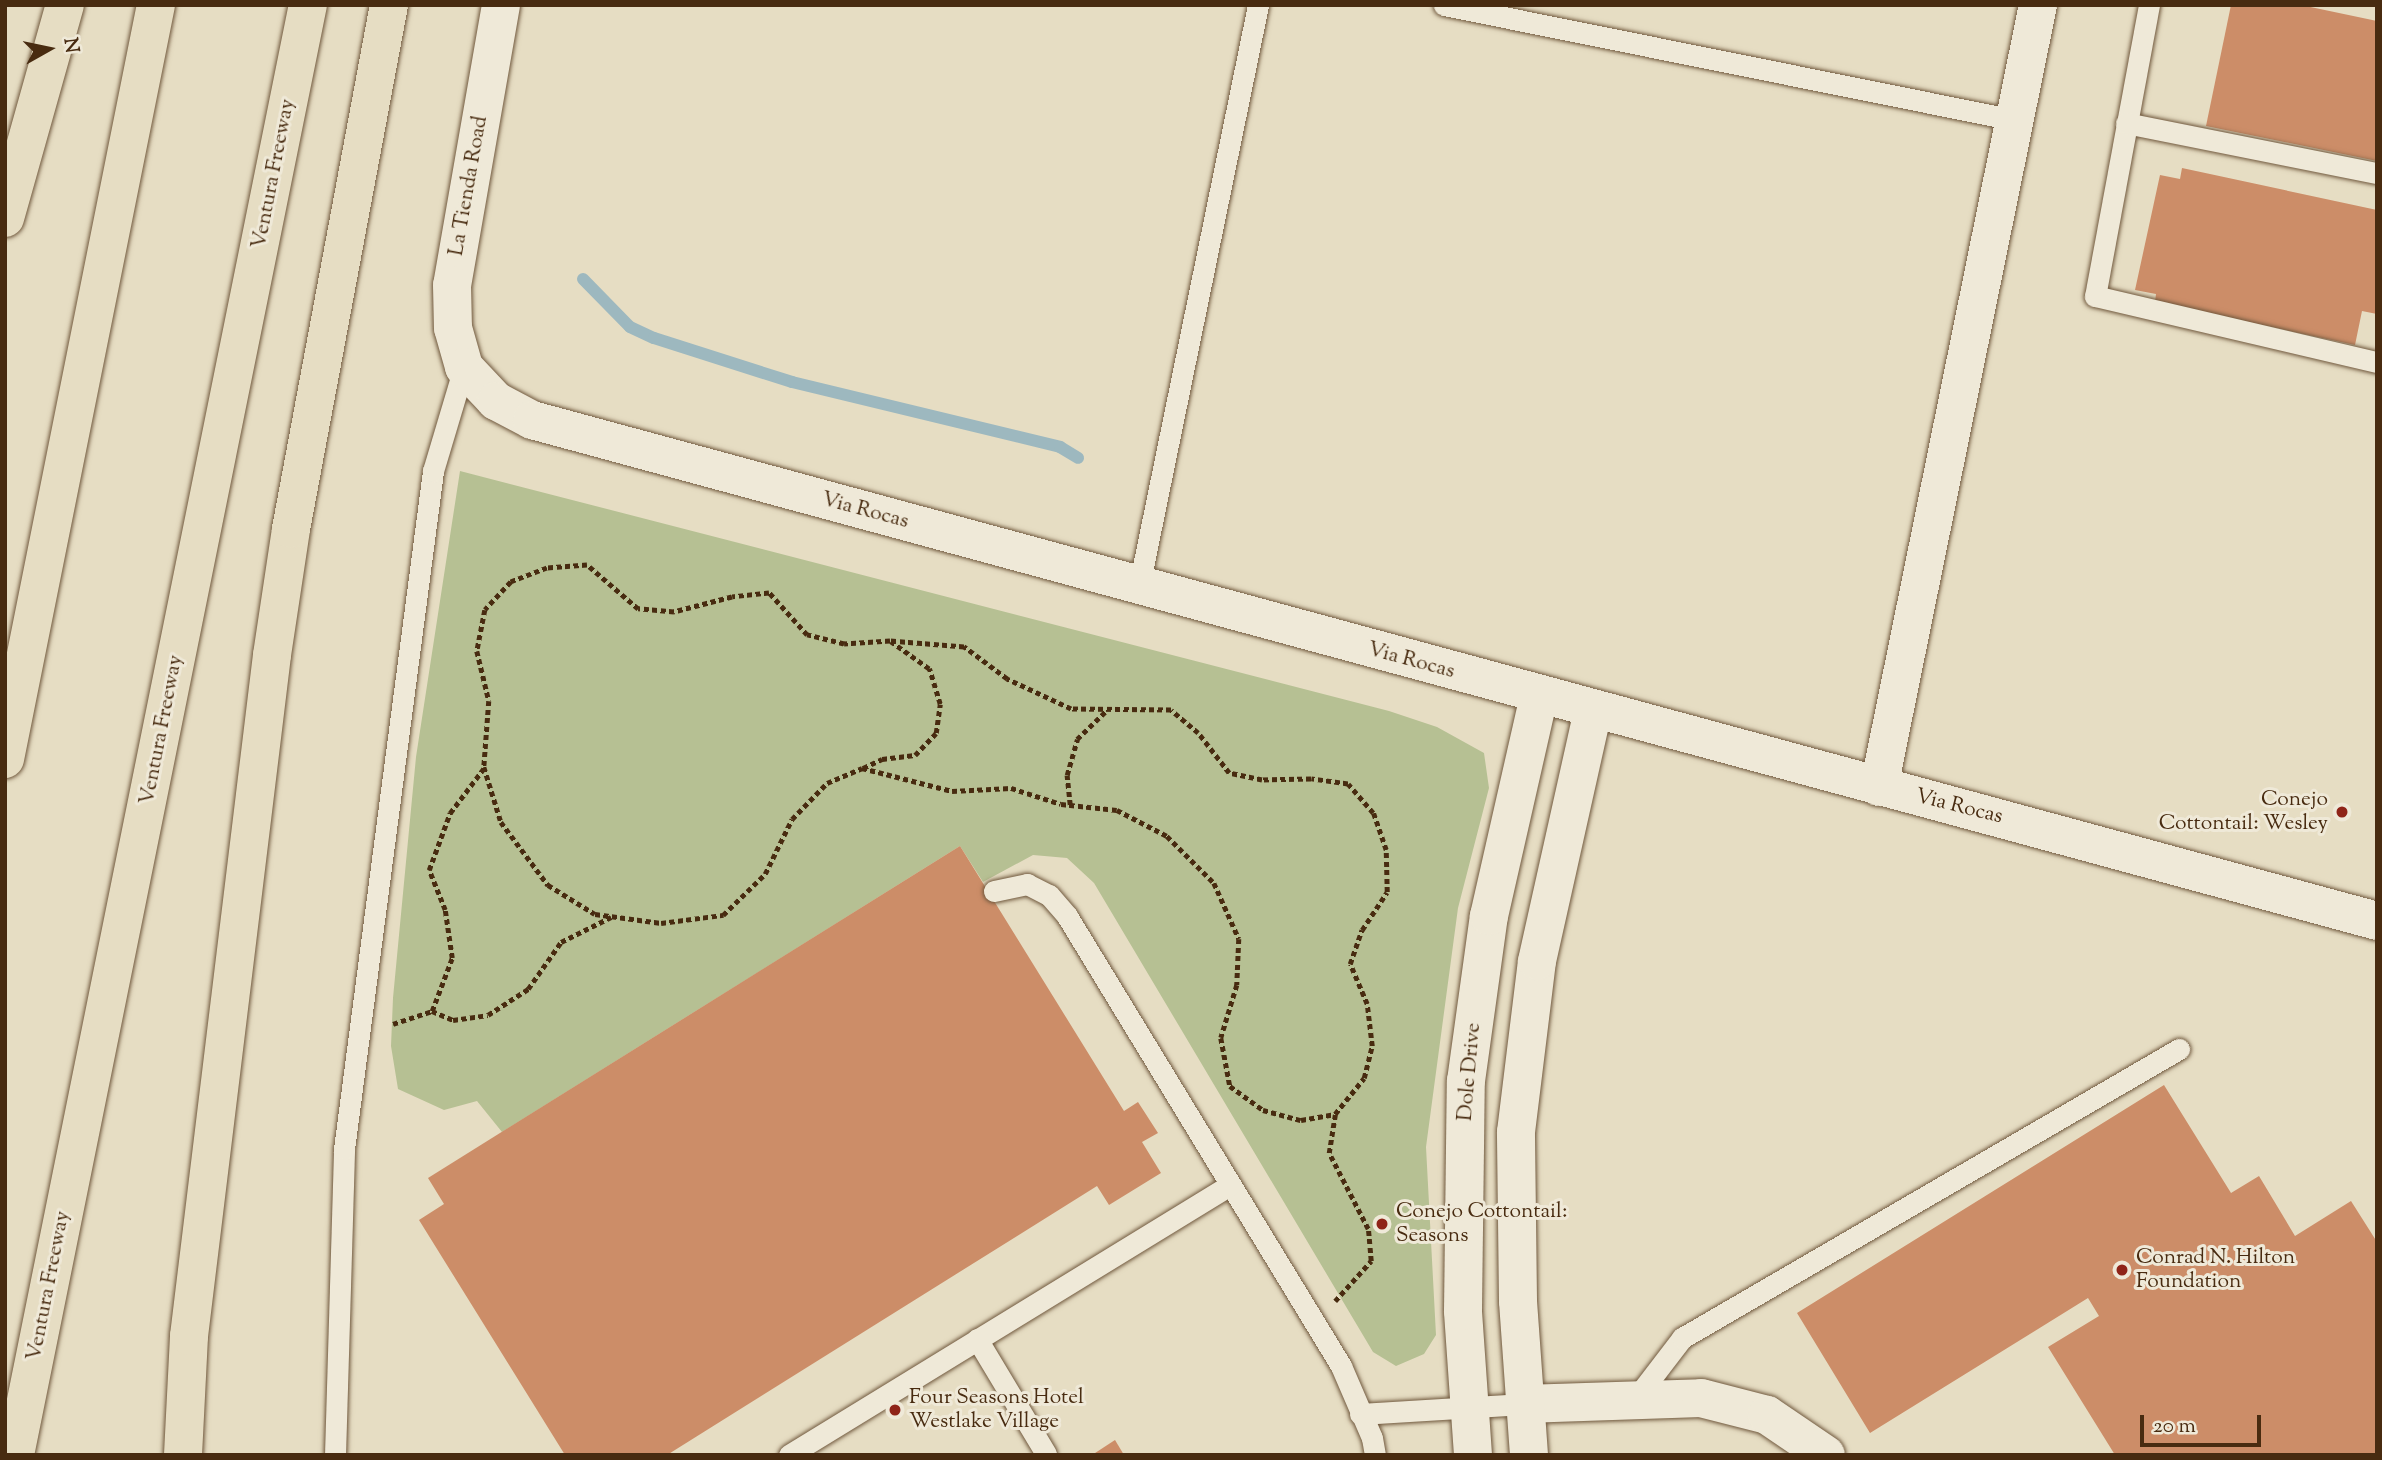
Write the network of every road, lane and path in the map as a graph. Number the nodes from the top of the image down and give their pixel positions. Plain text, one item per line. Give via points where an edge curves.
1 (65, 5) edge
2 (156, 5) edge
3 (308, 5) edge
4 (389, 5) edge
5 (501, 5) edge
6 (1258, 5) edge
7 (1444, 5) edge
8 (2038, 5) edge
9 (2149, 5) edge
10 (2015, 121) junction
11 (2126, 123) junction
12 (2377, 173) edge
13 (5, 218) edge
14 (2377, 362) edge
15 (464, 367) junction
16 (1139, 586) junction
17 (890, 641) junction
18 (1539, 696) junction
19 (1107, 709) junction
20 (1593, 710) junction
21 (5, 759) edge
22 (484, 767) junction
23 (862, 768) junction
24 (1879, 787) junction
25 (1070, 805) junction
26 (994, 891) dead end
27 (612, 916) junction
28 (2377, 921) edge
29 (432, 1011) junction
30 (360, 1025) junction
31 (2179, 1049) dead end
32 (1335, 1114) junction
33 (1230, 1185) junction
34 (1310, 1315) junction
35 (977, 1339) junction
36 (1636, 1398) junction
37 (1524, 1404) junction
38 (1470, 1407) junction
39 (1360, 1414) junction
40 (1046, 1454) edge
41 (15, 1455) edge
42 (183, 1455) edge
43 (335, 1455) edge
44 (789, 1455) edge
45 (1375, 1455) edge
46 (1473, 1455) edge
47 (1529, 1455) edge
48 (1826, 1455) edge

1 - 13 highway
2 - 21 highway
3 - 41 highway, Ventura Freeway
4 - 42 highway via 291,529 272,655 189,1336
5 - 15 street, La Tienda Road via 452,285 453,328
6 - 16 lane
7 - 10 lane
8 - 10 street
9 - 11 lane
10 - 24 street
11 - 12 lane
11 - 14 lane via 2095,296
15 - 16 street, Via Rocas via 496,401 532,420
15 - 30 lane via 433,471
16 - 18 street, Via Rocas
17 - 19 path via 964,647 1007,679 1071,709
17 - 22 path via 844,644 807,635 769,593 674,612 638,609 587,565 547,568 511,582 485,610 477,650 489,701
17 - 23 path via 929,669 940,704 936,733 915,755
18 - 20 street, Via Rocas
18 - 38 street, Dole Drive via 1489,916 1466,1081 1463,1311
19 - 25 path via 1077,739 1067,775
19 - 32 path via 1171,710 1198,733 1229,773 1262,780 1348,784 1373,813 1386,850 1387,892 1362,930 1350,964 1367,1004 1372,1046 1364,1079
20 - 24 street, Via Rocas
20 - 37 street via 1537,961 1516,1132
22 - 27 path via 500,822 548,885 594,914
22 - 29 path via 450,813 429,870 445,910 452,958
23 - 25 path via 952,791 1011,788
23 - 27 path via 827,783 792,819 765,874 723,915 661,922
24 - 28 street, Via Rocas
25 - 32 path via 1117,810 1167,836 1214,883 1240,939 1237,985 1220,1038 1230,1086 1263,1110 1301,1120
26 - 33 lane via 1027,884 1049,895 1067,916
27 - 29 path via 561,942 528,989 488,1015 453,1020
29 - 30 path via 391,1024
30 - 43 lane via 344,1149
31 - 36 lane via 1682,1338
32 - 34 path via 1329,1153 1368,1230 1371,1261 1343,1296
33 - 34 lane
33 - 35 lane
34 - 39 lane via 1341,1366
35 - 40 lane
35 - 44 lane
36 - 37 street
36 - 48 street via 1701,1398 1767,1415
37 - 38 lane
37 - 47 street
38 - 39 lane
38 - 46 street, Dole Drive
39 - 45 lane

